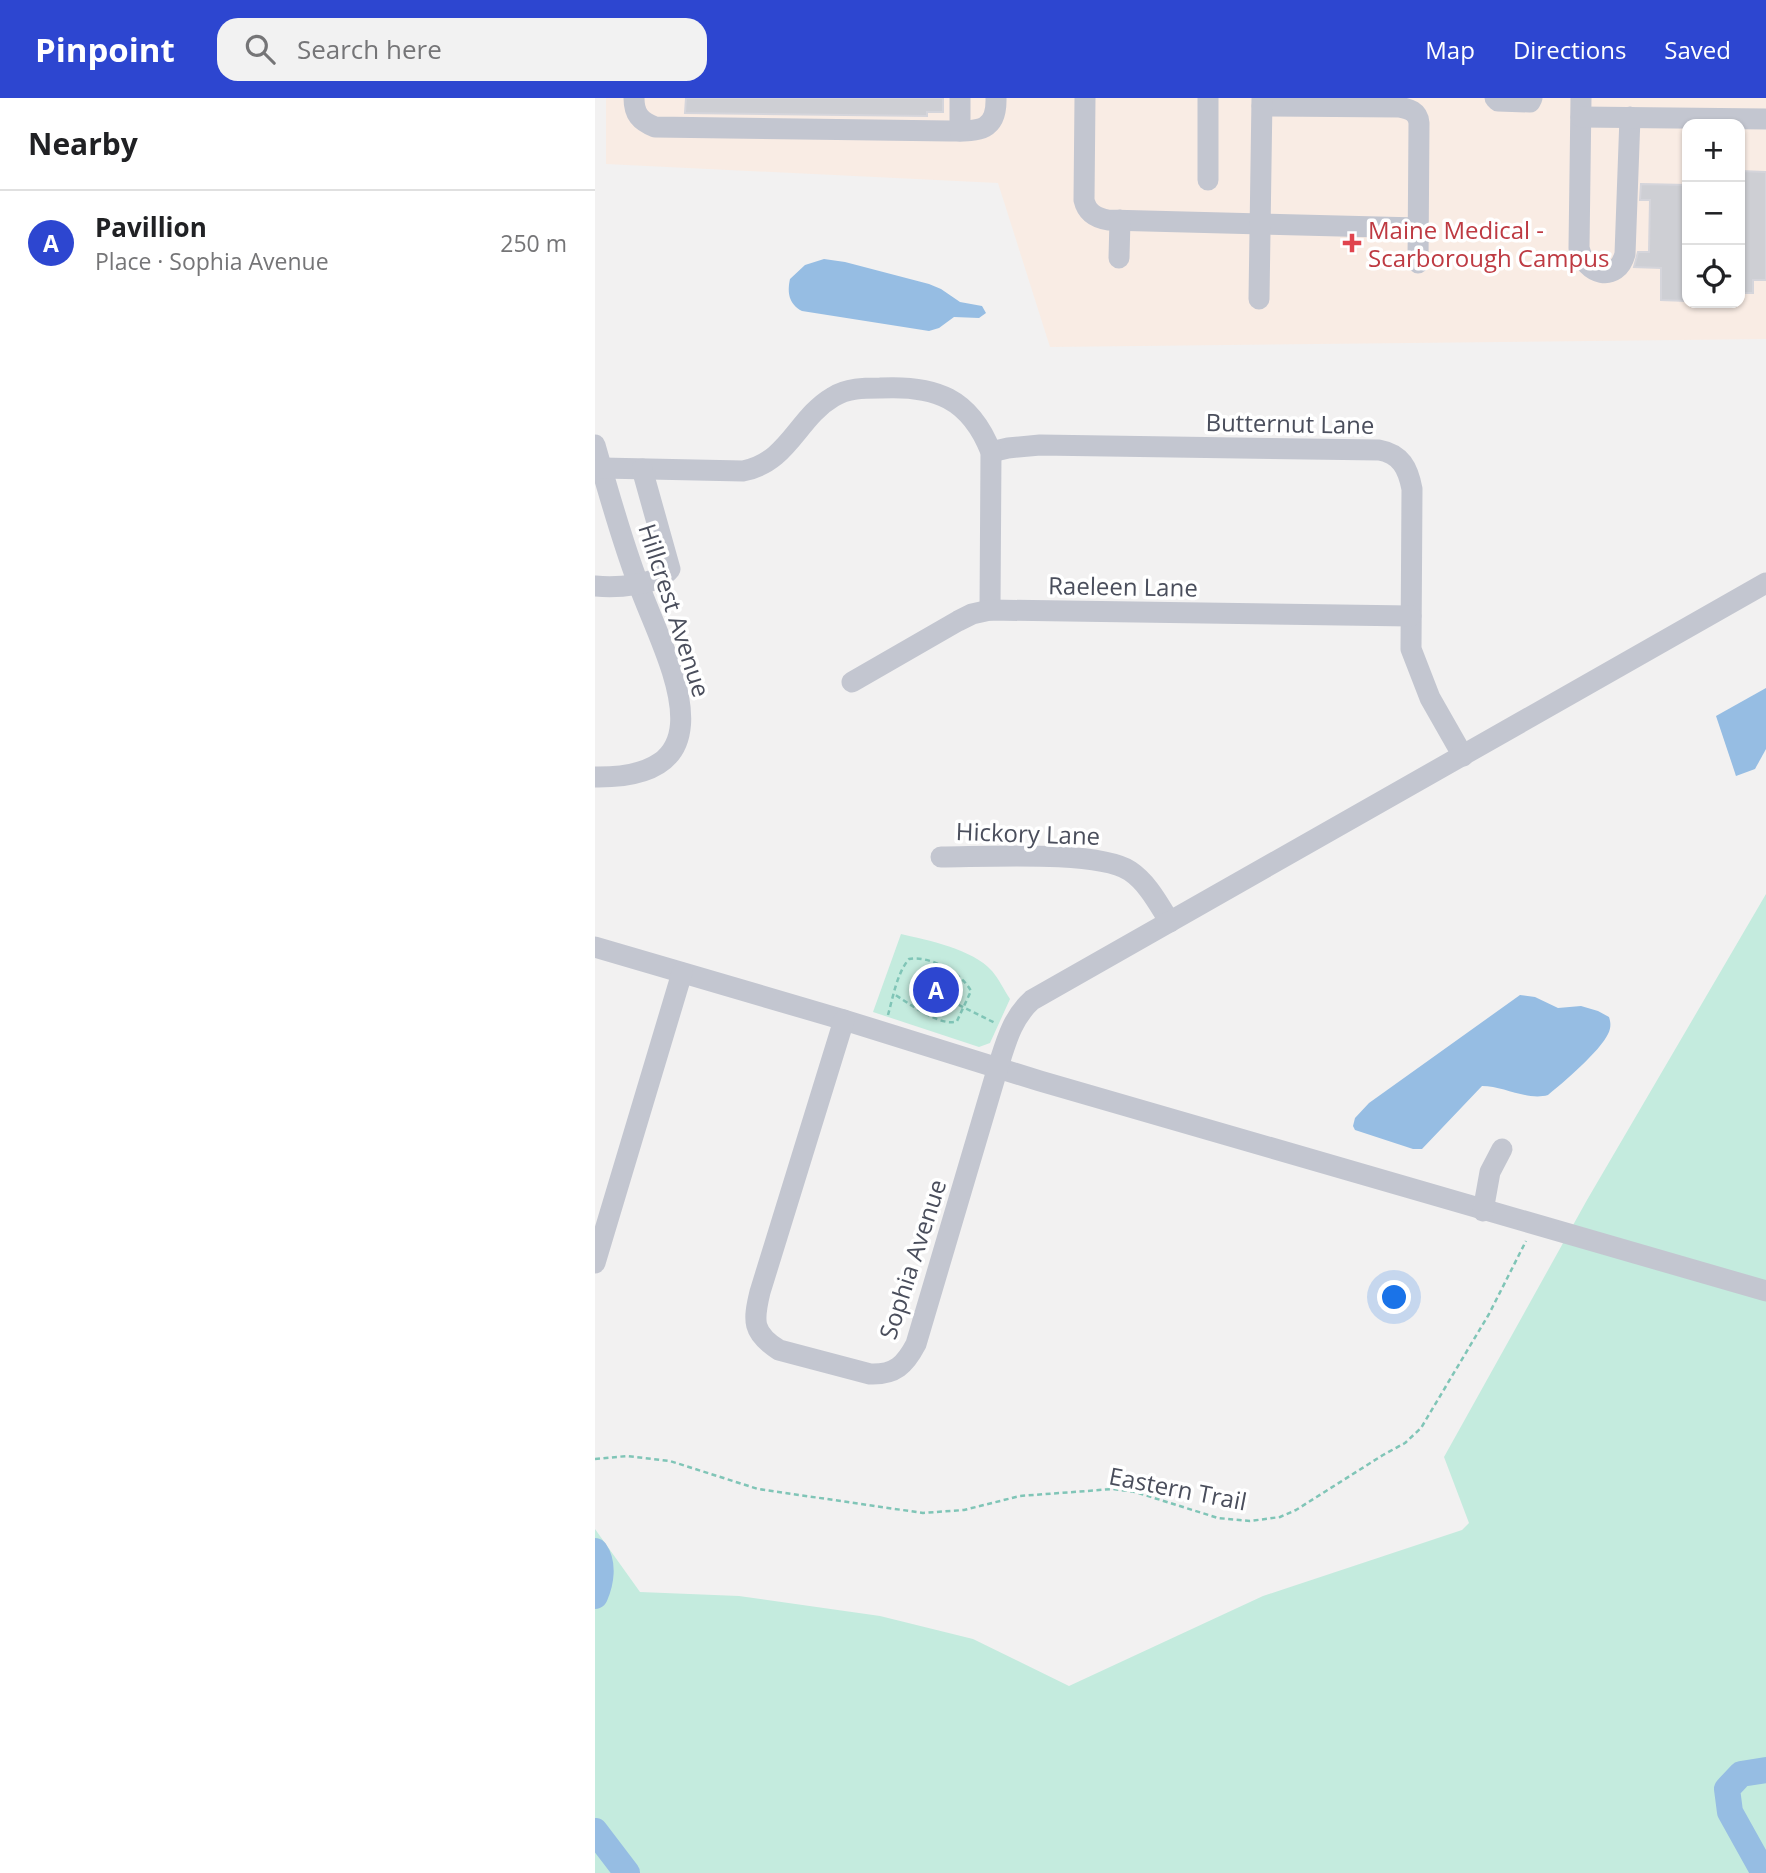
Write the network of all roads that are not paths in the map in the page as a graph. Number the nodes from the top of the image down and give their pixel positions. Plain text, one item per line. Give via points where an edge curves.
1 (634, 98) edge
2 (960, 98) edge
3 (996, 98) edge
4 (1085, 98) edge
5 (1208, 98) edge
6 (1495, 98) edge
7 (1532, 98) edge
8 (1262, 102) edge
9 (1581, 108) edge
10 (1630, 117) junction
11 (1766, 119) edge
12 (960, 131) junction
13 (1208, 180) dead end
14 (1120, 220) junction
15 (1260, 223) junction
16 (1418, 228) junction
17 (1119, 258) dead end
18 (1418, 263) dead end
19 (1259, 299) dead end
20 (595, 445) edge
21 (991, 452) junction
22 (602, 468) junction
23 (642, 469) junction
24 (638, 583) junction
25 (1766, 583) edge
26 (595, 586) edge
27 (990, 610) junction
28 (1411, 616) junction
29 (852, 682) dead end
30 (1463, 756) junction
31 (595, 777) edge
32 (941, 857) dead end
33 (1170, 922) junction
34 (595, 947) edge
35 (682, 973) junction
36 (844, 1020) junction
37 (998, 1067) junction
38 (1502, 1149) dead end
39 (1483, 1211) junction
40 (595, 1263) edge
41 (1766, 1291) edge

1 - 12 street via 636,115 655,127
2 - 12 street
3 - 12 street via 996,112 988,124 977,131
4 - 14 street via 1085,205 1097,217
5 - 13 street
6 - 7 street via 1530,102
8 - 15 street
8 - 16 street via 1412,110 1419,117
9 - 10 street
9 - 10 street via 1579,248 1588,267 1605,272 1619,268 1625,254
10 - 11 street
14 - 15 street
14 - 17 street
15 - 16 street
15 - 19 street
16 - 18 street
20 - 22 street, Hillcrest Avenue
21 - 23 street via 968,415 943,394 882,387 831,397 782,451 754,469
21 - 27 street
21 - 28 street, Butternut Lane via 1023,445 1389,452 1406,467 1412,489
22 - 23 street
22 - 24 street, Hillcrest Avenue
23 - 24 street via 670,569
24 - 26 street
24 - 31 street, Hillcrest Avenue via 680,697 681,731 667,754 651,767 625,776
25 - 30 street, Sophia Avenue
27 - 28 street, Raeleen Lane
27 - 29 street, Raeleen Lane via 958,621
28 - 30 street, Butternut Lane via 1411,649 1421,677
30 - 33 street, Sophia Avenue
32 - 33 street, Hickory Lane via 1111,862 1141,881
33 - 37 street, Sophia Avenue via 1032,1000 1016,1018
34 - 35 street
35 - 36 street
35 - 40 street
36 - 37 street
36 - 37 street, Sophia Avenue via 756,1308 756,1327 779,1350 870,1374 891,1373 911,1355
37 - 39 street
38 - 39 street via 1490,1172
39 - 41 street

